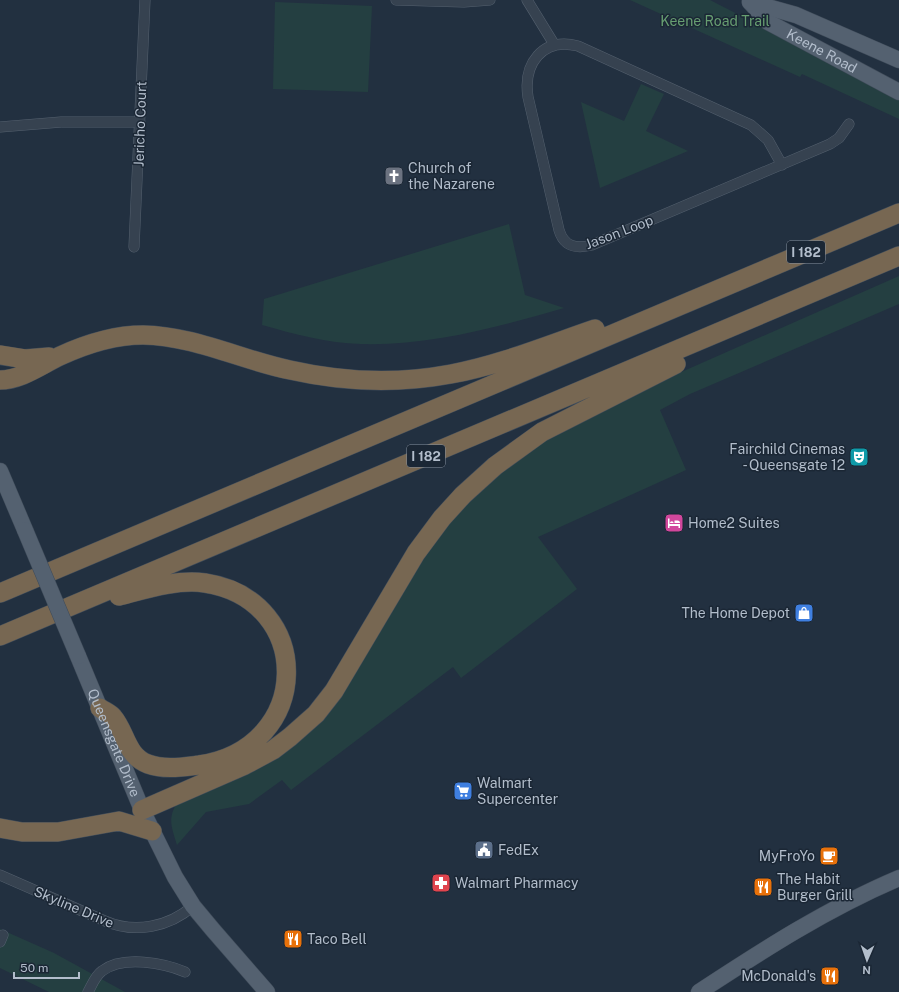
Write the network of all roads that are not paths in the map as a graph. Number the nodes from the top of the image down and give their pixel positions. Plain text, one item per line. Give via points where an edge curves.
1 (145, 0) edge
2 (396, 0) edge
3 (490, 0) edge
4 (528, 0) edge
5 (749, 1) edge
6 (554, 44) junction
7 (899, 60) edge
8 (899, 92) edge
9 (140, 122) junction
10 (849, 124) dead end
11 (0, 127) edge
12 (782, 165) junction
13 (899, 213) edge
14 (134, 247) dead end
15 (899, 256) edge
16 (838, 282) junction
17 (713, 292) junction
18 (0, 355) edge
19 (60, 356) junction
20 (0, 380) edge
21 (0, 471) edge
22 (0, 593) edge
23 (7, 634) edge
24 (100, 708) junction
25 (142, 810) junction
26 (0, 828) edge
27 (152, 831) junction
28 (0, 874) edge
29 (899, 878) edge
30 (193, 906) junction
31 (185, 972) dead end
32 (88, 992) edge
33 (267, 992) edge
34 (699, 992) edge

1 - 9 street, Jericho Court
2 - 3 street
4 - 6 street
5 - 7 main road, Keene Road via 796,15
5 - 8 main road, Keene Road via 768,22
6 - 12 street via 578,46 751,125 768,140
6 - 12 street, Jason Loop via 538,55 529,70 527,87 559,230 564,241 570,246 575,248 592,245
9 - 11 street via 61,122
9 - 14 street, Jericho Court
10 - 12 street, Jason Loop via 839,138 830,144
13 - 17 highway, I 182
15 - 16 highway, I 182
16 - 23 highway, I 182
16 - 25 highway via 803,308 654,374 542,432 519,447 463,495 428,536 406,569 343,679 304,725 273,750 258,758
17 - 19 highway via 653,309 501,361 451,374 414,379 365,380 318,375 289,370 196,343 162,336 142,335 109,339
17 - 22 highway, I 182
18 - 19 highway via 25,359
19 - 20 highway via 19,376
21 - 24 main road, Queensgate Drive, bridge
23 - 24 highway via 116,597 170,585 204,583 233,591 258,608 271,622 282,645 287,675 286,690 278,712 257,740 224,760 178,767 149,765 135,755 113,717
24 - 25 main road, Queensgate Drive
25 - 27 main road, Queensgate Drive
26 - 27 highway via 29,833 58,832 120,821
27 - 30 main road, Queensgate Drive via 174,877
28 - 30 street, Skyline Drive via 122,927 136,928 168,922
29 - 34 main road via 830,911
30 - 33 main road, Queensgate Drive
31 - 32 street via 152,962 115,965 99,974

